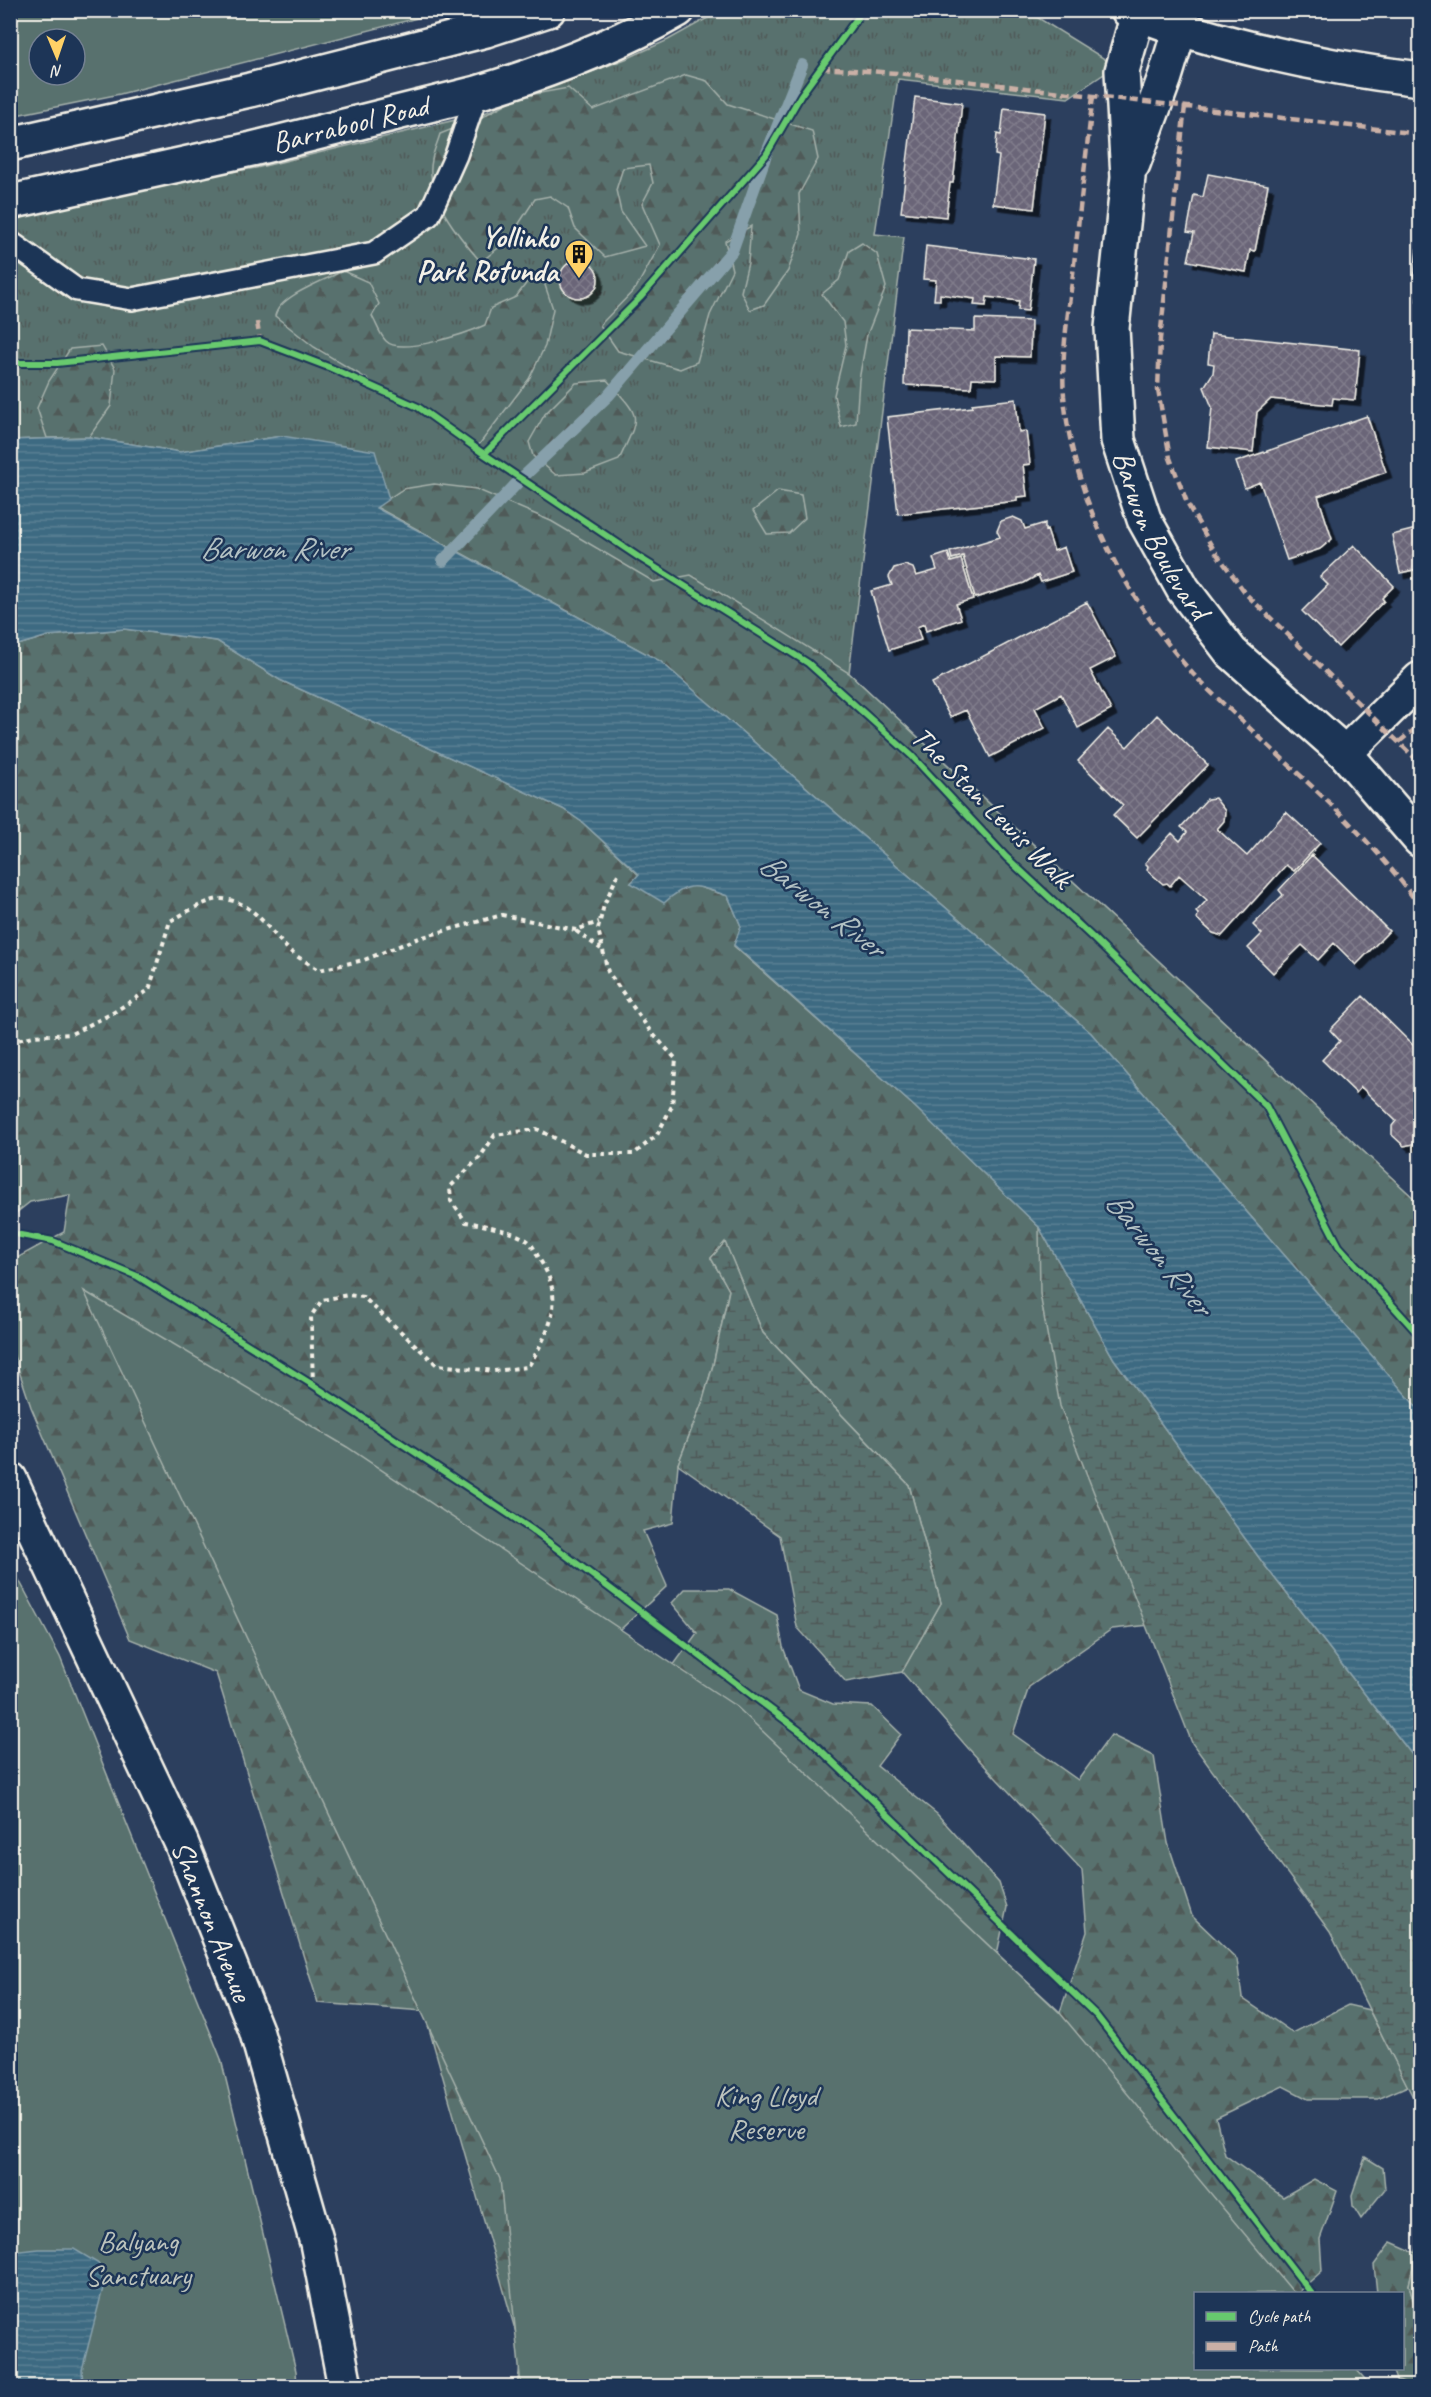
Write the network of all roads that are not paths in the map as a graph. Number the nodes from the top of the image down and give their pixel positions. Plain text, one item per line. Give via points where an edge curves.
1 (548, 10) edge
2 (678, 10) edge
3 (1133, 12) edge
4 (517, 16) edge
5 (1180, 28) junction
6 (1420, 79) edge
7 (477, 93) junction
8 (10, 144) edge
9 (1128, 177) junction
10 (10, 202) edge
11 (10, 242) edge
12 (1420, 679) edge
13 (1345, 753) junction
14 (1420, 840) edge
15 (10, 1479) edge
16 (345, 2386) edge

1 - 4 main road, Barrabool Road
2 - 7 main road, Barrabool Road via 608,44
3 - 5 main road
3 - 9 main road, Barwon Boulevard via 1122,71
4 - 8 main road, Barrabool Road via 486,30 250,90
5 - 6 main road via 1251,48
5 - 9 main road, Barwon Boulevard
7 - 10 main road, Barrabool Road via 252,149
7 - 11 lane via 456,155 429,215 374,253 132,300 77,290
9 - 13 main road, Barwon Boulevard via 1112,328 1118,440 1144,519 1183,589 1231,652
12 - 13 main road
13 - 14 main road, Barwon Boulevard
15 - 16 main road, Shannon Avenue via 181,1842 256,2030 317,2243

